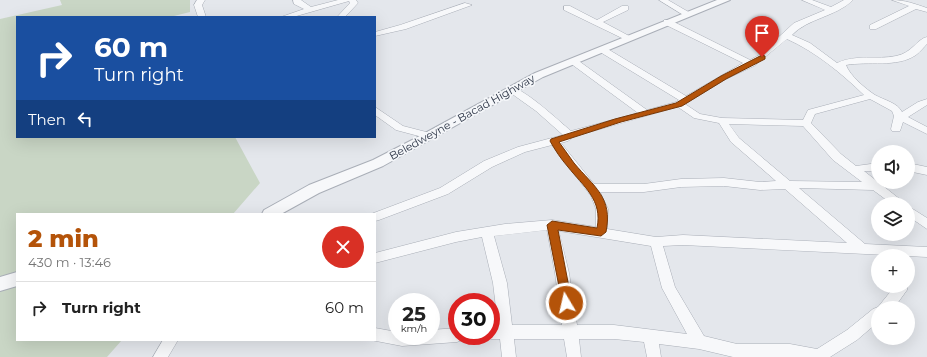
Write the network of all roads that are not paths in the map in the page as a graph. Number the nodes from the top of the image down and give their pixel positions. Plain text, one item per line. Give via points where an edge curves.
1 (205, 0) edge
2 (297, 0) edge
3 (346, 0) edge
4 (352, 0) edge
5 (460, 0) edge
6 (663, 0) edge
7 (725, 0) edge
8 (806, 0) edge
9 (849, 0) edge
10 (896, 0) edge
11 (199, 2) edge
12 (916, 6) junction
13 (567, 8) dead end
14 (625, 8) dead end
15 (310, 10) junction
16 (831, 10) junction
17 (927, 10) edge
18 (688, 14) junction
19 (202, 16) edge
20 (289, 16) edge
21 (342, 16) edge
22 (667, 22) junction
23 (596, 23) junction
24 (873, 27) dead end
25 (376, 34) edge
26 (787, 36) junction
27 (629, 38) junction
28 (927, 39) edge
29 (603, 50) junction
30 (573, 61) junction
31 (751, 64) junction
32 (844, 71) junction
33 (511, 89) junction
34 (871, 96) junction
35 (682, 102) junction
36 (927, 102) edge
37 (376, 111) edge
38 (646, 114) junction
39 (900, 117) junction
40 (722, 121) junction
41 (806, 123) junction
42 (896, 129) dead end
43 (927, 131) edge
44 (569, 135) junction
45 (430, 136) junction
46 (554, 141) junction
47 (871, 167) edge
48 (915, 168) edge
49 (854, 170) junction
50 (927, 170) edge
51 (871, 182) edge
52 (789, 185) junction
53 (871, 186) edge
54 (592, 188) junction
55 (880, 189) edge
56 (891, 197) edge
57 (271, 213) edge
58 (915, 215) edge
59 (376, 217) edge
60 (927, 224) edge
61 (552, 225) junction
62 (601, 232) junction
63 (487, 233) junction
64 (656, 242) junction
65 (862, 249) junction
66 (871, 250) edge
67 (915, 252) edge
68 (927, 252) edge
69 (376, 258) edge
70 (16, 279) edge
71 (0, 284) edge
72 (871, 319) edge
73 (500, 331) edge
74 (506, 331) junction
75 (571, 333) junction
76 (376, 335) edge
77 (448, 336) edge
78 (651, 338) junction
79 (170, 341) edge
80 (699, 342) junction
81 (738, 354) edge
82 (160, 357) edge
83 (509, 357) edge
84 (574, 357) edge
85 (654, 357) edge

1 - 11 street
2 - 15 street
3 - 15 street
4 - 21 street via 354,3
5 - 25 street via 468,5
6 - 18 street
7 - 18 street, Beledweyne - Bacad Highway
8 - 16 street
9 - 16 street
10 - 12 street
11 - 19 street
12 - 17 street
12 - 24 street
13 - 23 street
14 - 23 street
15 - 20 street
16 - 26 street via 797,25
18 - 22 street, Beledweyne - Bacad Highway
22 - 27 street, Beledweyne - Bacad Highway
22 - 31 street
23 - 27 street
26 - 31 street
26 - 32 street via 807,45
27 - 29 street, Beledweyne - Bacad Highway
28 - 32 street via 913,54 897,59 859,60 841,64
29 - 30 street, Beledweyne - Bacad Highway
29 - 35 street
30 - 33 street, Beledweyne - Bacad Highway
30 - 38 street
31 - 35 street via 723,77
32 - 34 street
33 - 44 street
33 - 45 street, Beledweyne - Bacad Highway
34 - 39 street via 896,110
34 - 41 street via 811,112
35 - 38 street
35 - 40 street via 697,116
36 - 39 street
37 - 45 street via 400,128
38 - 44 street
39 - 42 street
39 - 43 street
40 - 41 street
40 - 52 street via 735,140
41 - 49 street via 822,143
44 - 46 street
45 - 57 street, Beledweyne - Bacad Highway via 378,163 314,189
46 - 54 street
46 - 59 street via 522,149 488,164 444,191
47 - 49 street
48 - 50 street
49 - 51 street
52 - 53 street
52 - 54 street via 760,186 724,182 681,183 644,188
52 - 65 street
54 - 62 street via 602,205 604,220
55 - 56 street
58 - 60 street
61 - 62 street
61 - 63 street
61 - 75 street
62 - 64 street via 628,239
63 - 69 street via 456,236
63 - 74 street via 500,283
64 - 65 street via 683,240
64 - 80 street via 669,288
65 - 66 street
67 - 68 street
70 - 71 street
72 - 81 street via 852,335 819,356 790,351
73 - 74 street
74 - 75 street
74 - 83 street
75 - 78 street via 614,332
75 - 84 street
76 - 77 street via 402,339
78 - 80 street
78 - 85 street
79 - 82 street
80 - 81 street

